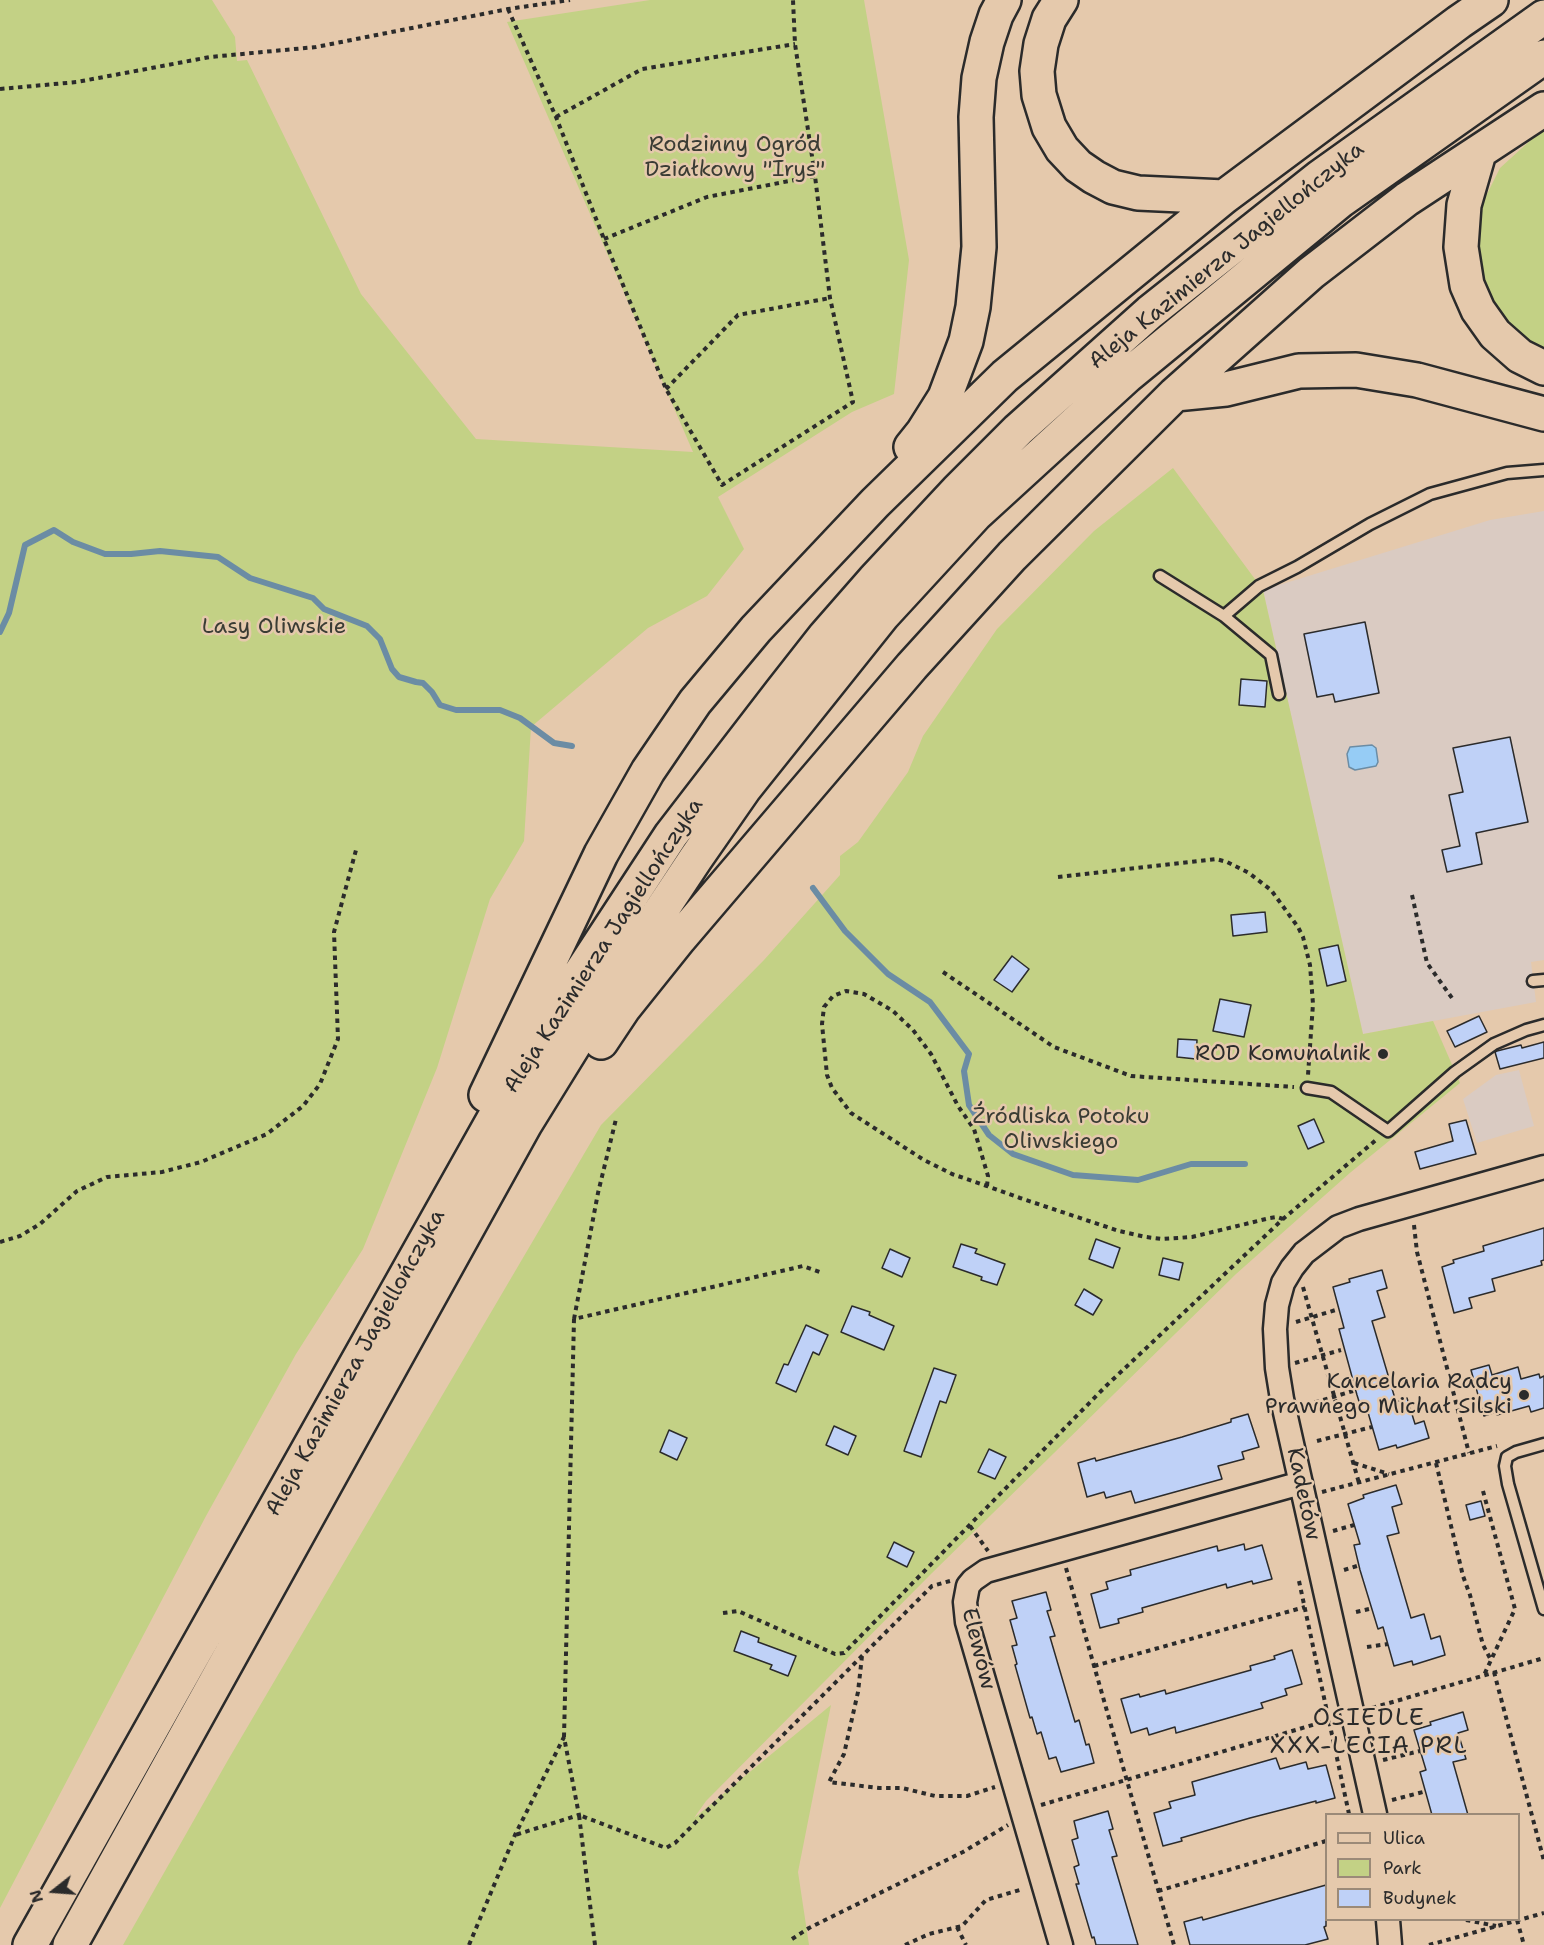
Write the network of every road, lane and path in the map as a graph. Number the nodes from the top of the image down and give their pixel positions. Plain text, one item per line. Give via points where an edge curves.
1 (570, 0) edge
2 (793, 0) edge
3 (1004, 0) edge
4 (1061, 0) edge
5 (1491, 0) edge
6 (508, 9) junction
7 (1544, 17) edge
8 (795, 44) junction
9 (1544, 57) edge
10 (0, 89) edge
11 (1544, 109) edge
12 (556, 117) junction
13 (1479, 153) junction
14 (815, 176) junction
15 (1224, 197) junction
16 (604, 239) junction
17 (830, 298) junction
18 (1544, 368) edge
19 (666, 389) junction
20 (1175, 394) junction
21 (1544, 414) edge
22 (1544, 470) edge
23 (876, 503) junction
24 (1160, 576) dead end
25 (1224, 616) junction
26 (1279, 694) dead end
27 (356, 850) dead end
28 (1058, 877) dead end
29 (1412, 895) dead end
30 (943, 972) dead end
31 (1452, 998) dead end
32 (1544, 1025) edge
33 (1308, 1088) junction
34 (616, 1119) dead end
35 (1388, 1131) junction
36 (465, 1167) junction
37 (1544, 1167) edge
38 (987, 1186) junction
39 (1283, 1219) junction
40 (1414, 1225) dead end
41 (0, 1242) edge
42 (819, 1272) dead end
43 (1302, 1284) dead end
44 (1339, 1309) dead end
45 (1312, 1318) junction
46 (574, 1319) junction
47 (1289, 1324) dead end
48 (373, 1333) junction
49 (408, 1336) junction
50 (1341, 1350) dead end
51 (1323, 1355) junction
52 (1295, 1363) dead end
53 (1353, 1391) dead end
54 (1334, 1396) junction
55 (1306, 1405) dead end
56 (1372, 1427) dead end
57 (1345, 1434) junction
58 (1317, 1442) dead end
59 (1544, 1444) edge
60 (1498, 1445) dead end
61 (1469, 1453) junction
62 (1353, 1462) junction
63 (1436, 1463) junction
64 (1392, 1474) junction
65 (1359, 1483) junction
66 (306, 1486) junction
67 (1302, 1490) junction
68 (1483, 1491) dead end
69 (1354, 1525) dead end
70 (970, 1526) junction
71 (1333, 1531) dead end
72 (1061, 1550) junction
73 (1357, 1566) dead end
74 (994, 1569) junction
75 (1344, 1570) dead end
76 (968, 1586) junction
77 (1305, 1607) dead end
78 (1369, 1609) dead end
79 (1544, 1609) edge
80 (1356, 1612) dead end
81 (723, 1613) dead end
82 (1388, 1644) dead end
83 (1367, 1647) dead end
84 (862, 1655) junction
85 (1544, 1658) edge
86 (1491, 1660) junction
87 (1094, 1666) junction
88 (1494, 1672) junction
89 (1484, 1676) junction
90 (1353, 1713) junction
91 (564, 1737) junction
92 (1420, 1751) dead end
93 (1364, 1764) junction
94 (1127, 1779) junction
95 (1014, 1781) junction
96 (1423, 1792) dead end
97 (1374, 1809) edge
98 (1024, 1813) junction
99 (579, 1815) junction
100 (515, 1835) junction
101 (1325, 1841) edge
102 (1544, 1861) edge
103 (1043, 1883) junction
104 (1158, 1890) junction
105 (1544, 1913) edge
106 (1520, 1919) edge
107 (1388, 1921) edge
108 (1472, 1921) edge
109 (1514, 1921) edge
110 (1517, 1921) edge
111 (1497, 1926) junction
112 (957, 1927) junction
113 (792, 1939) dead end
114 (30, 1945) edge
115 (70, 1945) edge
116 (469, 1945) edge
117 (595, 1945) edge
118 (905, 1945) edge
119 (966, 1945) edge
120 (1061, 1945) edge
121 (1174, 1945) edge
122 (1390, 1945) edge
123 (1429, 1945) edge
124 (1524, 1945) edge

1 - 6 path
2 - 8 path
3 - 23 highway via 987,42 979,78 979,247 966,341 945,397 877,490
4 - 15 highway via 1049,19 1037,71 1049,127 1062,149 1078,166 1113,187 1138,193
5 - 15 highway
6 - 10 path via 316,47 210,57 77,82
6 - 12 path
7 - 36 highway, Aleja Kazimierza Jagiellończyka via 1320,177 1150,312 1018,430 874,580 825,636 671,835 578,977
8 - 12 path via 642,69
8 - 14 path
9 - 49 highway, Aleja Kazimierza Jagiellończyka via 1340,201 1127,376 976,514 883,615 744,789 626,963 525,1124
11 - 13 highway
12 - 16 path
13 - 18 highway via 1464,205 1461,247 1467,285 1495,334 1520,357
13 - 20 highway via 1407,199 1311,273
14 - 16 path via 707,197
14 - 17 path
15 - 23 highway via 1005,376
16 - 19 path
17 - 19 path via 738,315
17 - 19 path via 853,402 722,485
20 - 21 highway via 1226,389 1299,371 1356,370 1417,380
20 - 49 highway via 1012,556 679,939 623,1009 559,1107 444,1306
22 - 25 lane via 1507,473 1430,494 1259,586
23 - 36 highway via 748,638 695,702 648,771 601,854 462,1144
24 - 25 lane
25 - 26 lane via 1271,656
27 - 41 path via 334,932 338,1039 320,1084 303,1106 267,1134 201,1162 162,1172 107,1177 76,1191 40,1224
28 - 33 path via 1216,859 1249,873 1271,890 1298,927 1310,965 1313,1004
29 - 31 path via 1427,963
30 - 33 path via 1054,1047 1131,1076
32 - 35 lane via 1494,1044 1455,1072
33 - 35 lane via 1330,1092
34 - 46 path
35 - 39 path
36 - 48 highway, Aleja Kazimierza Jagiellończyka
37 - 67 street, Kadetów via 1348,1223 1321,1238 1298,1260 1283,1283 1275,1329 1277,1368
38 - 38 path via 924,1160 851,1113 841,1101 827,1075 822,1024 824,1007 833,996 846,991 864,994 893,1011 913,1030 974,1129 988,1176
38 - 39 path via 1146,1238 1192,1237 1270,1218
39 - 70 path via 1106,1386
40 - 61 path via 1417,1252
42 - 46 path via 803,1266
43 - 45 path
44 - 45 path
45 - 47 path
45 - 51 path
46 - 91 path
48 - 49 lane via 356,1396
48 - 66 highway, Aleja Kazimierza Jagiellończyka
49 - 66 highway, Aleja Kazimierza Jagiellończyka
50 - 51 path
51 - 52 path
51 - 54 path
53 - 54 path
54 - 55 path
54 - 57 path
56 - 57 path
57 - 58 path
57 - 62 path
59 - 79 lane via 1507,1457 1505,1466
60 - 61 path
61 - 63 path
62 - 64 path
62 - 65 path
63 - 64 path
63 - 86 path via 1463,1576
64 - 65 path
65 - 67 path
66 - 66 lane via 335,1433
66 - 114 highway, Aleja Kazimierza Jagiellończyka
66 - 115 highway, Aleja Kazimierza Jagiellończyka
67 - 72 street, Elewów
67 - 90 street, Kadetów
68 - 86 path via 1515,1609
69 - 71 path
70 - 74 path via 987,1549
70 - 81 path via 844,1653 835,1654 738,1611
72 - 74 street, Elewów
72 - 87 path
73 - 75 path
74 - 76 street, Elewów
76 - 84 path via 948,1581 932,1586
76 - 95 street, Elewów via 964,1602 967,1622
77 - 87 path
78 - 80 path
82 - 83 path
84 - 95 path via 844,1754 829,1782 902,1788 935,1796 967,1796
84 - 99 path via 675,1843 666,1848
85 - 88 path
86 - 89 path
87 - 94 path
88 - 89 path
88 - 102 path
89 - 90 path
90 - 93 street, Kadetów
90 - 94 path
91 - 99 path
91 - 100 path
92 - 93 path
93 - 97 street, Kadetów
94 - 98 path
94 - 104 path
95 - 98 street, Elewów
96 - 97 path
98 - 103 street, Elewów
98 - 113 path via 963,1852
99 - 100 path
99 - 117 path
100 - 116 path
101 - 104 path
103 - 112 path via 986,1900
103 - 120 street, Elewów
104 - 121 path
105 - 106 path
107 - 122 street
108 - 111 path
109 - 111 path
110 - 124 path
111 - 123 path
112 - 118 path
112 - 119 path

